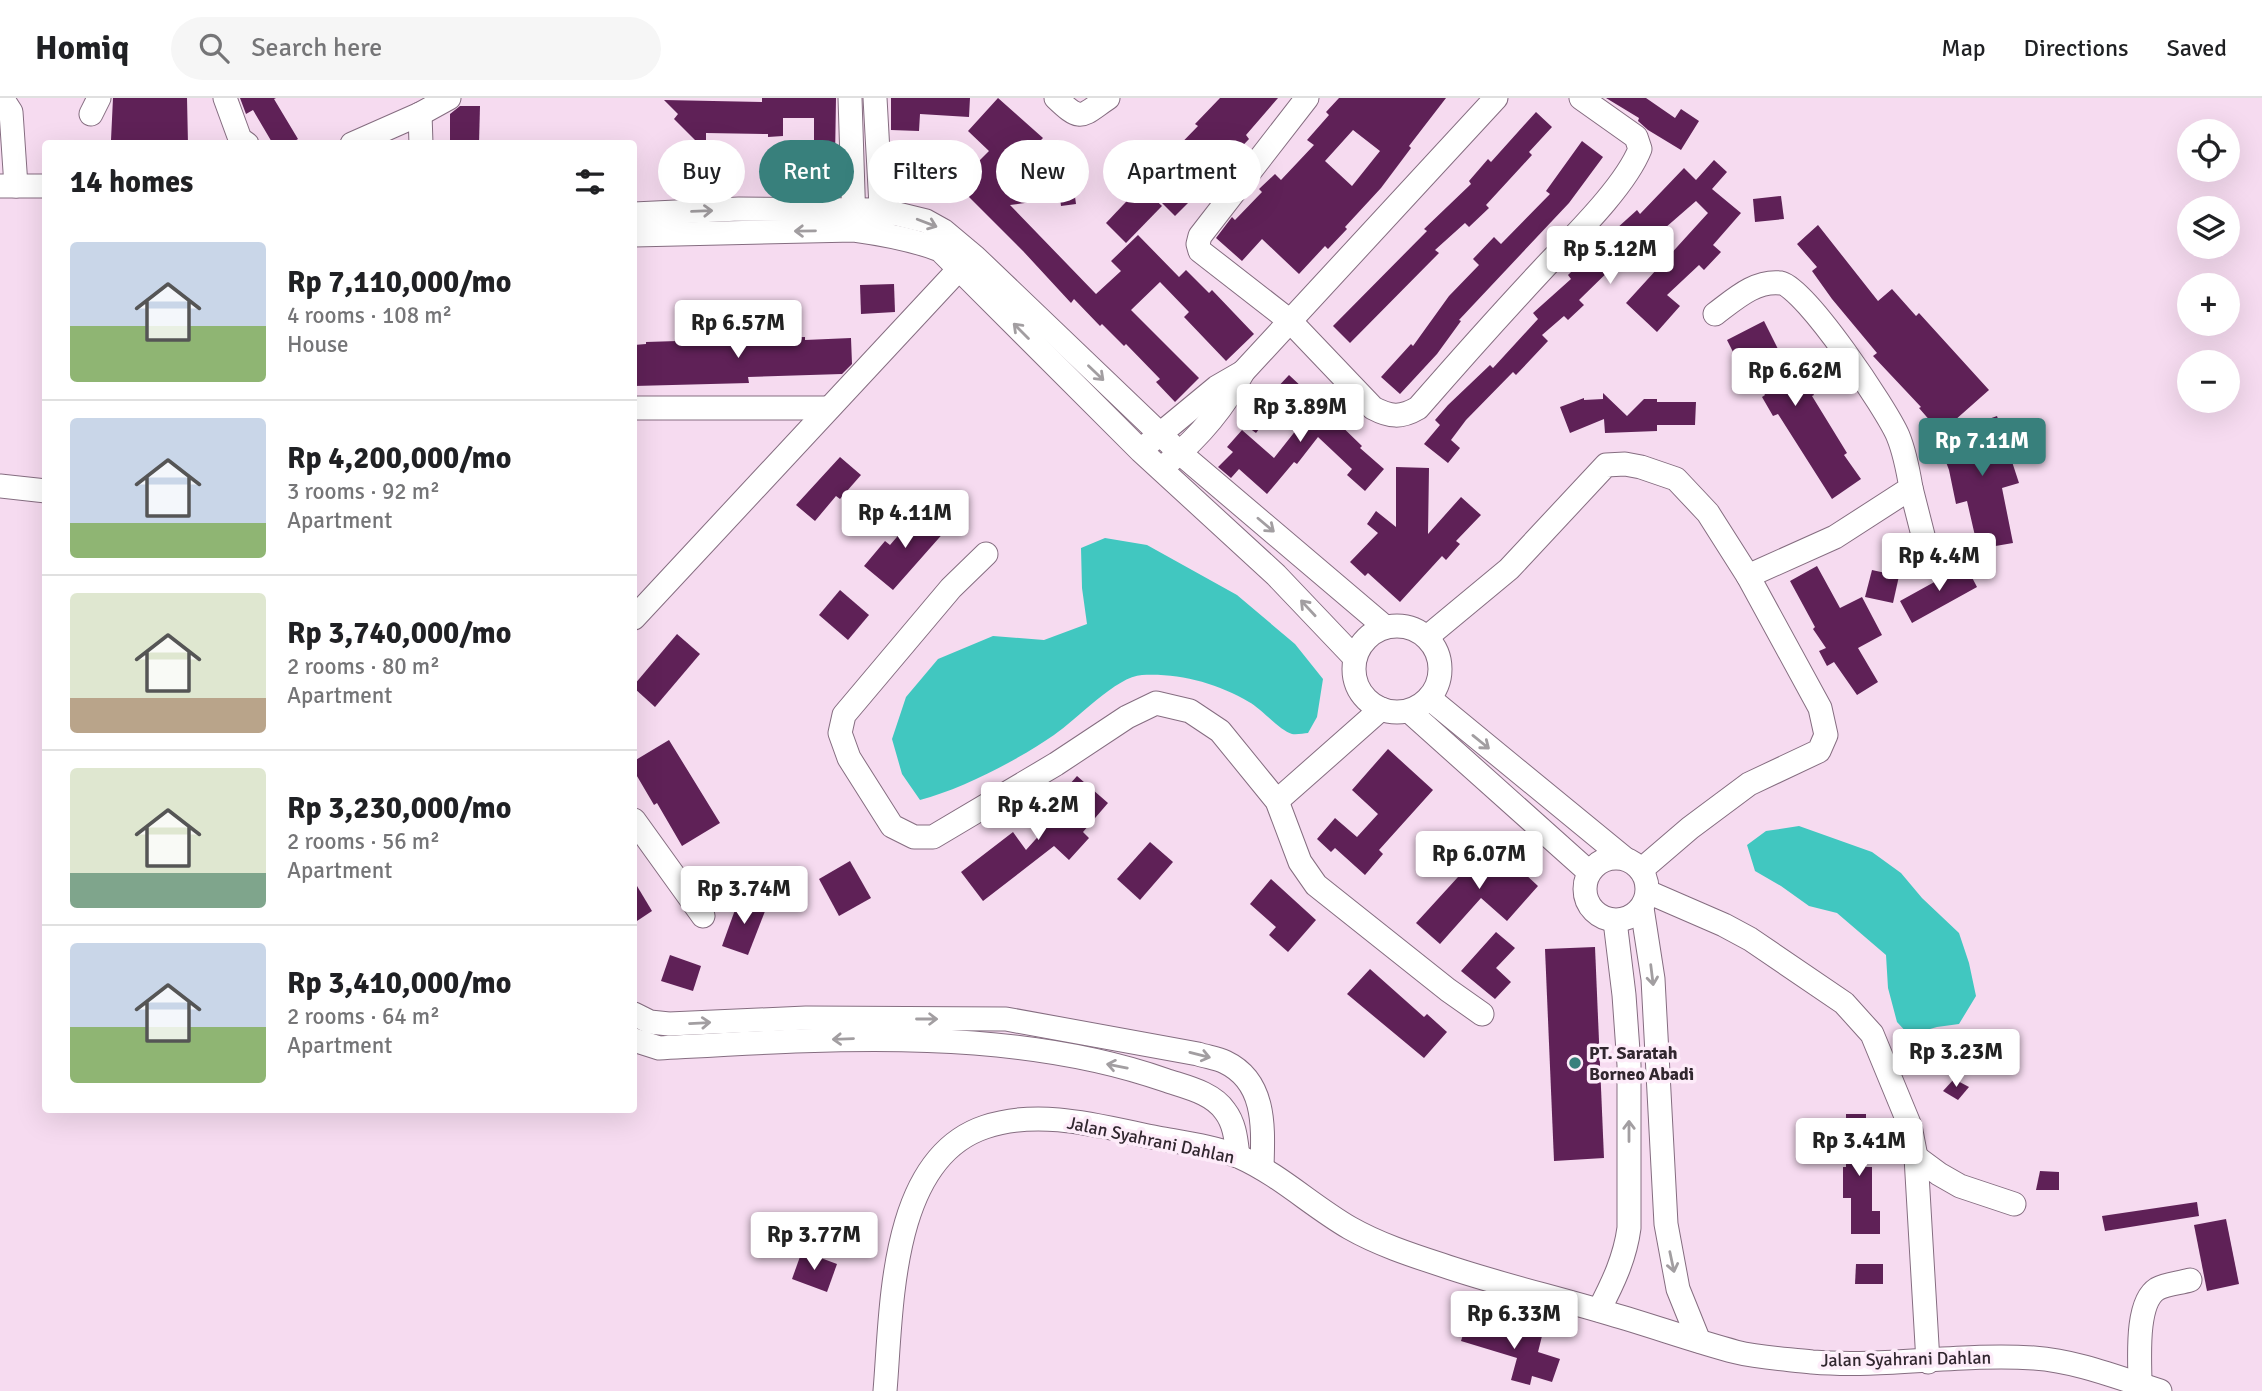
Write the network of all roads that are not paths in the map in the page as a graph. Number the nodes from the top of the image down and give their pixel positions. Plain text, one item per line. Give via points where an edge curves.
1 (2, 98) edge
2 (225, 98) edge
3 (449, 98) edge
4 (850, 98) edge
5 (876, 98) edge
6 (1056, 98) edge
7 (1108, 98) edge
8 (1307, 98) edge
9 (1496, 98) edge
10 (1581, 98) edge
11 (420, 114) junction
12 (241, 140) edge
13 (361, 140) edge
14 (421, 140) edge
15 (8, 186) edge
16 (42, 186) edge
17 (881, 210) junction
18 (637, 214) edge
19 (854, 220) junction
20 (883, 234) junction
21 (637, 235) edge
22 (959, 269) junction
23 (1715, 314) dead end
24 (1290, 321) junction
25 (1243, 372) junction
26 (637, 408) edge
27 (830, 408) junction
28 (1159, 433) junction
29 (1141, 451) junction
30 (1180, 453) junction
31 (1161, 468) junction
32 (0, 486) edge
33 (1911, 488) junction
34 (42, 491) edge
35 (1926, 547) dead end
36 (986, 554) dead end
37 (1748, 576) junction
38 (637, 615) edge
39 (1385, 627) junction
40 (1427, 637) junction
41 (1355, 658) junction
42 (1419, 705) junction
43 (1381, 709) junction
44 (1276, 801) junction
45 (637, 824) edge
46 (1589, 872) junction
47 (1639, 882) junction
48 (703, 916) dead end
49 (1615, 921) junction
50 (1482, 1014) dead end
51 (637, 1016) edge
52 (637, 1041) edge
53 (1170, 1050) junction
54 (1164, 1080) junction
55 (1238, 1156) junction
56 (1916, 1157) junction
57 (1262, 1168) junction
58 (2014, 1203) dead end
59 (1665, 1224) junction
60 (1629, 1228) junction
61 (2190, 1280) dead end
62 (1599, 1310) junction
63 (1699, 1341) junction
64 (1928, 1362) junction
65 (2150, 1388) edge
66 (885, 1391) edge

1 - 15 street via 11,111
2 - 12 street
3 - 11 street
4 - 19 street
5 - 17 street
6 - 7 street via 1079,115
8 - 24 street via 1198,244 1200,251
9 - 24 street
10 - 24 street via 1636,137 1640,149 1636,161 1594,215 1418,408 1403,416 1373,408
11 - 13 street
11 - 14 street
15 - 16 street
17 - 19 street
17 - 20 street
17 -> 28 street via 944,230
18 -> 19 street via 739,209
19 - 20 street
19 -> 21 street
20 - 22 street via 940,250
22 - 27 street
29 -> 22 street
23 - 33 street via 1758,285 1791,286 1828,328 1878,400 1897,434
24 - 25 street
25 - 28 street
25 - 30 street via 1228,400
26 - 27 street
27 - 38 street
28 - 29 street
28 - 30 street
29 - 31 street
30 - 31 street
30 -> 39 street
41 -> 31 street via 1276,575
32 - 34 street
33 - 35 street
33 - 37 street via 1836,537
36 - 44 street via 951,588 844,715 840,733 849,758 892,827 914,837 933,837 1156,703 1190,711 1220,731
37 - 40 street via 1708,513 1675,479 1641,467 1606,465 1509,569
37 - 47 street via 1820,708 1826,735 1819,751 1749,784 1690,828
39 - 40 street via 1408,627
39 - 41 street via 1366,638
40 - 42 street via 1438,656 1439,679
41 - 43 street via 1359,691
42 - 43 street via 1397,713
42 - 46 street
42 -> 47 street
43 - 44 street
44 - 50 street via 1300,862 1316,885
45 - 48 street
46 - 47 street via 1614,857
46 - 49 street via 1585,895 1589,905 1605,919
47 - 49 street via 1630,918
47 - 56 street via 1750,939 1844,1003 1872,1034 1910,1126
47 -> 59 street via 1653,979
60 -> 49 street via 1629,1065
51 -> 53 street via 669,1024 806,1018 1006,1019
54 -> 52 street via 1136,1070 1003,1045 854,1039 659,1048
53 - 54 street
53 -> 57 street via 1226,1062 1255,1090 1261,1107
54 - 55 street via 1204,1094 1224,1110 1234,1128
55 - 57 street, Jalan Syahrani Dahlan
55 - 66 street, Jalan Syahrani Dahlan via 1090,1125 1029,1118 983,1127 953,1144 926,1174 907,1218 895,1267
56 - 58 street via 1960,1186
56 - 64 street
57 - 62 street, Jalan Syahrani Dahlan via 1349,1227 1381,1243
59 - 60 street
59 -> 63 street via 1678,1289
60 - 62 street via 1627,1248
61 - 65 street via 2157,1289 2147,1300 2142,1317
62 - 63 street, Jalan Syahrani Dahlan
63 - 64 street, Jalan Syahrani Dahlan via 1739,1353 1814,1362
64 - 65 street, Jalan Syahrani Dahlan via 2037,1358

